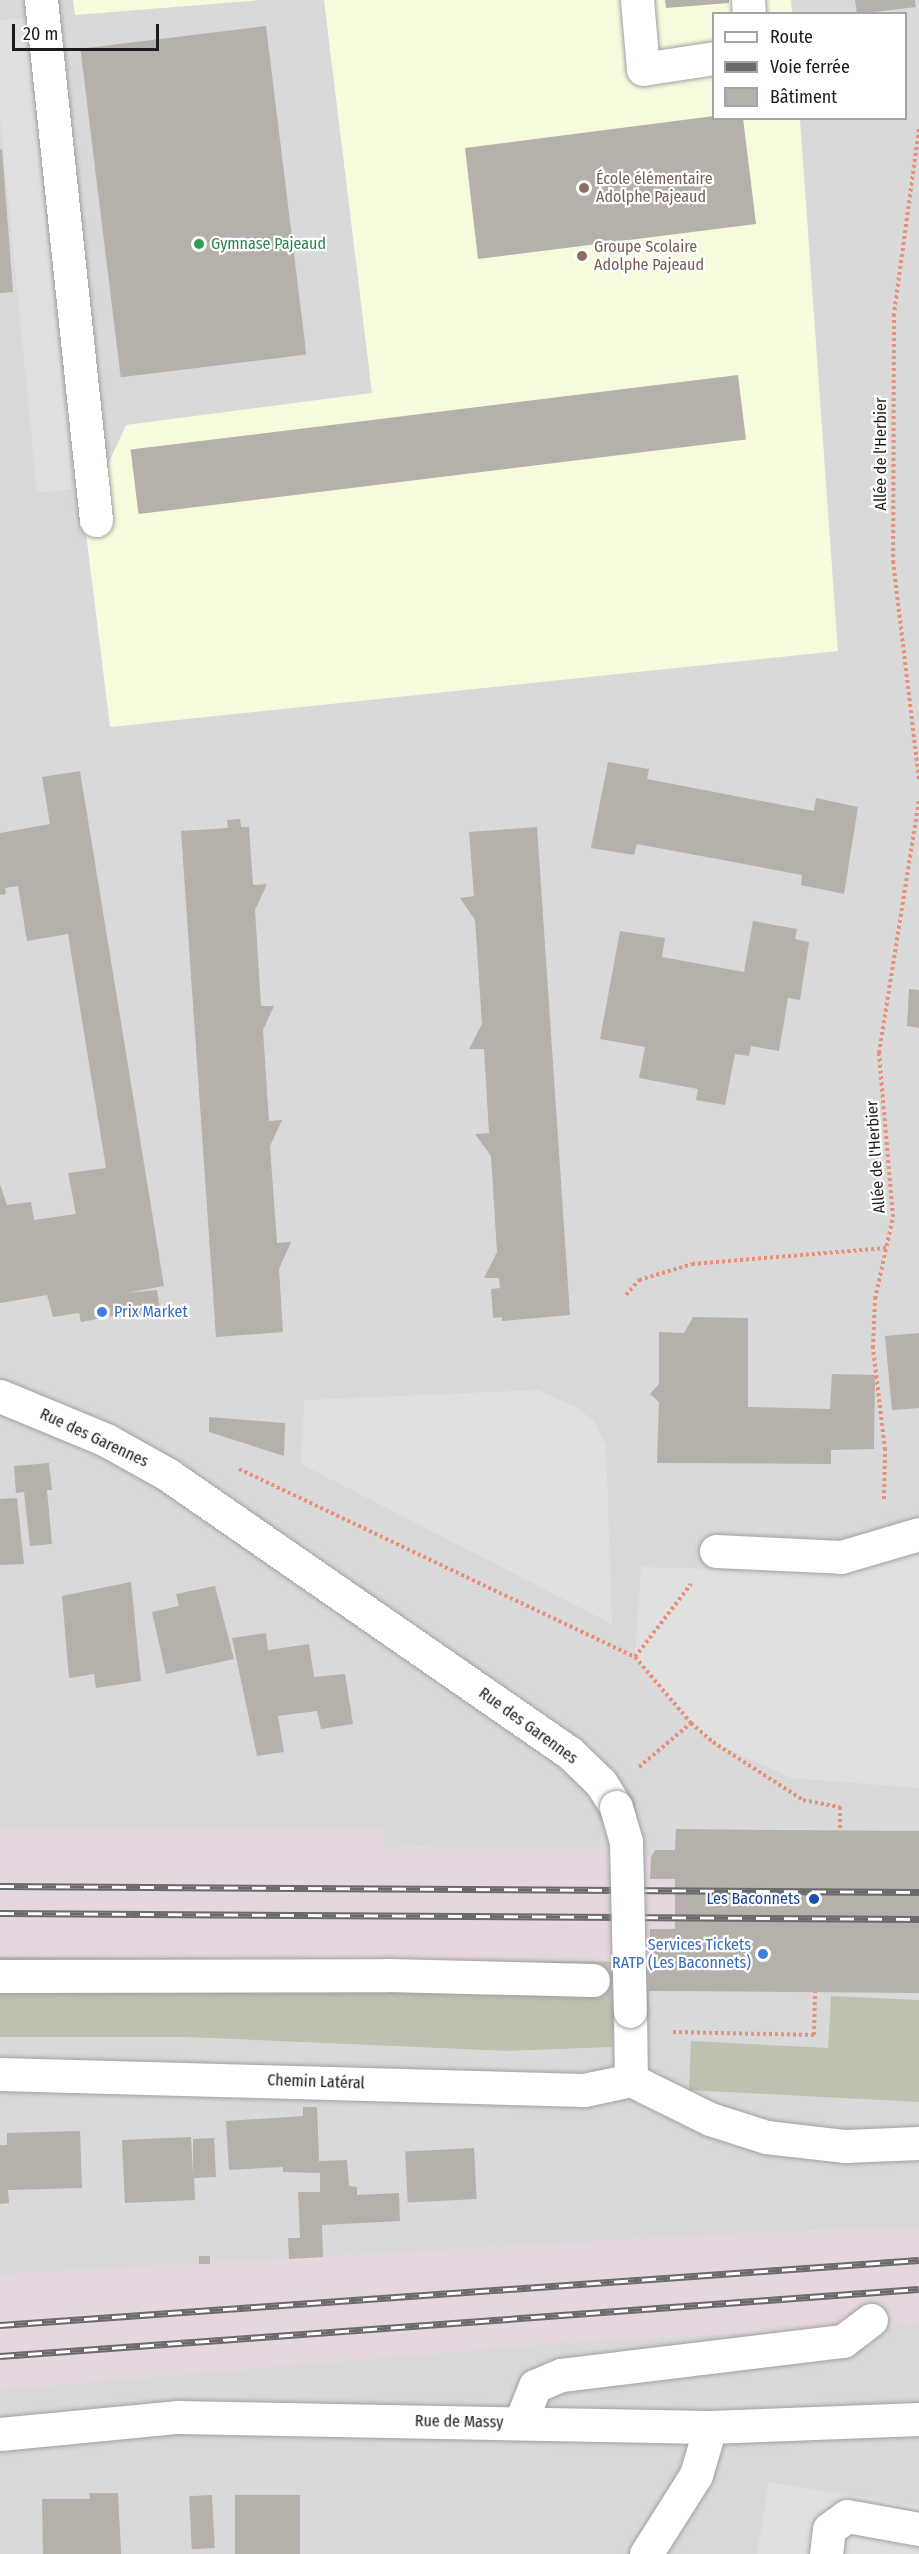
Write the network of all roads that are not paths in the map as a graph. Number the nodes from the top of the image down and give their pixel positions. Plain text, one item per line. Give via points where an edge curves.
1 (41, 0) edge
2 (637, 0) edge
3 (712, 58) edge
4 (96, 520) dead end
5 (0, 1396) edge
6 (919, 1534) edge
7 (716, 1551) road end
8 (0, 1976) edge
9 (593, 1980) dead end
10 (0, 2074) edge
11 (631, 2080) junction
12 (919, 2143) edge
13 (871, 2320) dead end
14 (919, 2419) edge
15 (520, 2423) junction
16 (710, 2427) junction
17 (0, 2434) edge
18 (919, 2529) edge
19 (646, 2554) edge
20 (826, 2554) edge

1 - 4 street
2 - 3 street via 643,69
5 - 11 street, Rue des Garennes, bridge via 106,1440 167,1474 569,1752 601,1783 616,1807 626,1841
6 - 7 street via 841,1557
8 - 9 street
10 - 11 street, Chemin Latéral via 585,2090
11 - 12 street via 710,2119 766,2137 846,2146
13 - 15 street via 843,2342 561,2375 535,2386
14 - 16 street, Rue de Massy
15 - 16 street, Rue de Massy
15 - 17 street, Rue de Massy via 178,2417
16 - 19 street via 696,2475
18 - 20 street via 847,2516 829,2529

